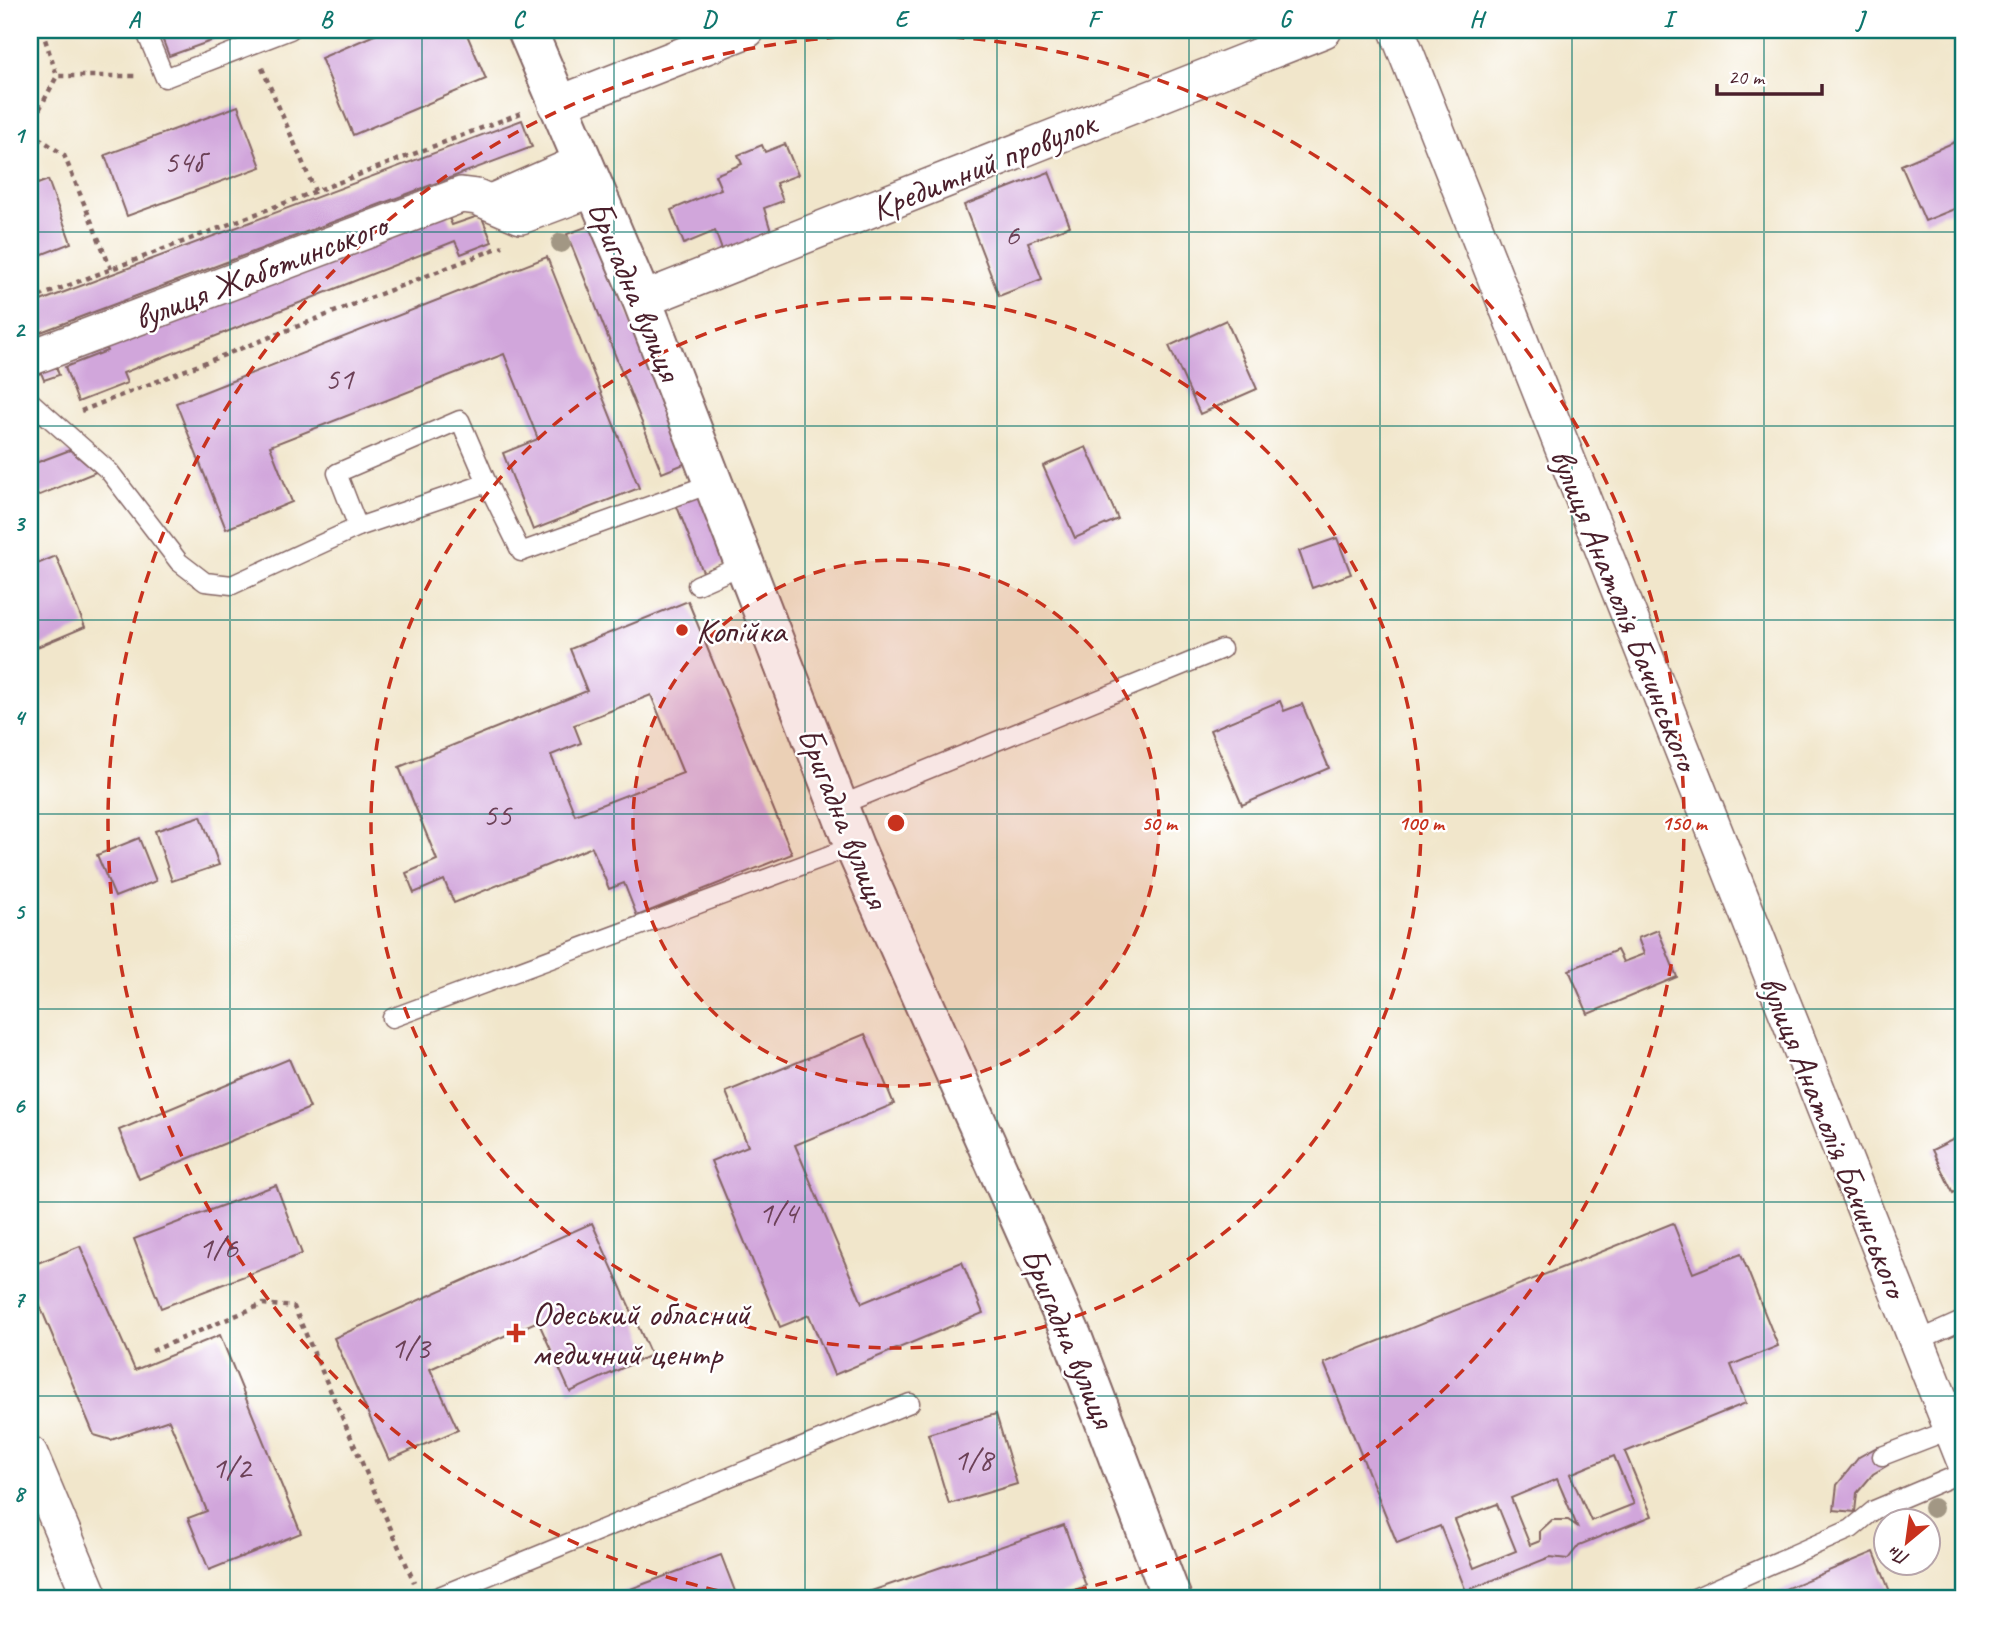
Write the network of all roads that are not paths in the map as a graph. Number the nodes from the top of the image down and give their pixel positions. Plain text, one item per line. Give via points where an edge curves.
1 (145, 30) edge
2 (290, 30) edge
3 (527, 30) edge
4 (747, 30) edge
5 (1324, 30) edge
6 (1396, 30) edge
7 (556, 102) junction
8 (588, 176) junction
9 (642, 300) junction
10 (30, 358) edge
11 (30, 401) edge
12 (488, 483) junction
13 (713, 483) junction
14 (358, 527) junction
15 (745, 564) junction
16 (697, 585) dead end
17 (1222, 649) dead end
18 (838, 806) junction
19 (854, 846) junction
20 (392, 1018) dead end
21 (1964, 1320) edge
22 (1917, 1341) junction
23 (910, 1403) dead end
24 (1958, 1444) edge
25 (30, 1454) edge
26 (1882, 1456) dead end
27 (1964, 1472) edge
28 (91, 1599) edge
29 (432, 1599) edge
30 (1172, 1599) edge
31 (1692, 1599) edge

1 - 2 lane via 165,78
3 - 7 street, Бригадна вулиця
4 - 7 street
5 - 9 street, Кредитний провулок
6 - 22 street, вулиця Анатолія Бачинського
7 - 8 street, Бригадна вулиця
8 - 9 street, Бригадна вулиця
8 - 10 street, вулиця Жаботинського via 521,216 461,195
9 - 13 street, Бригадна вулиця
11 - 14 lane via 109,471 179,562 205,582 232,585
12 - 13 lane via 521,552
12 - 14 lane
12 - 14 lane via 460,420 337,473
13 - 15 street, Бригадна вулиця
15 - 16 lane
15 - 18 street, Бригадна вулиця
17 - 18 lane
18 - 19 street, Бригадна вулиця
19 - 20 lane
19 - 30 street, Бригадна вулиця via 1072,1335
21 - 22 lane
22 - 24 street, вулиця Анатолія Бачинського
23 - 29 lane
24 - 26 lane
25 - 28 street
27 - 31 lane via 1874,1510 1851,1529

